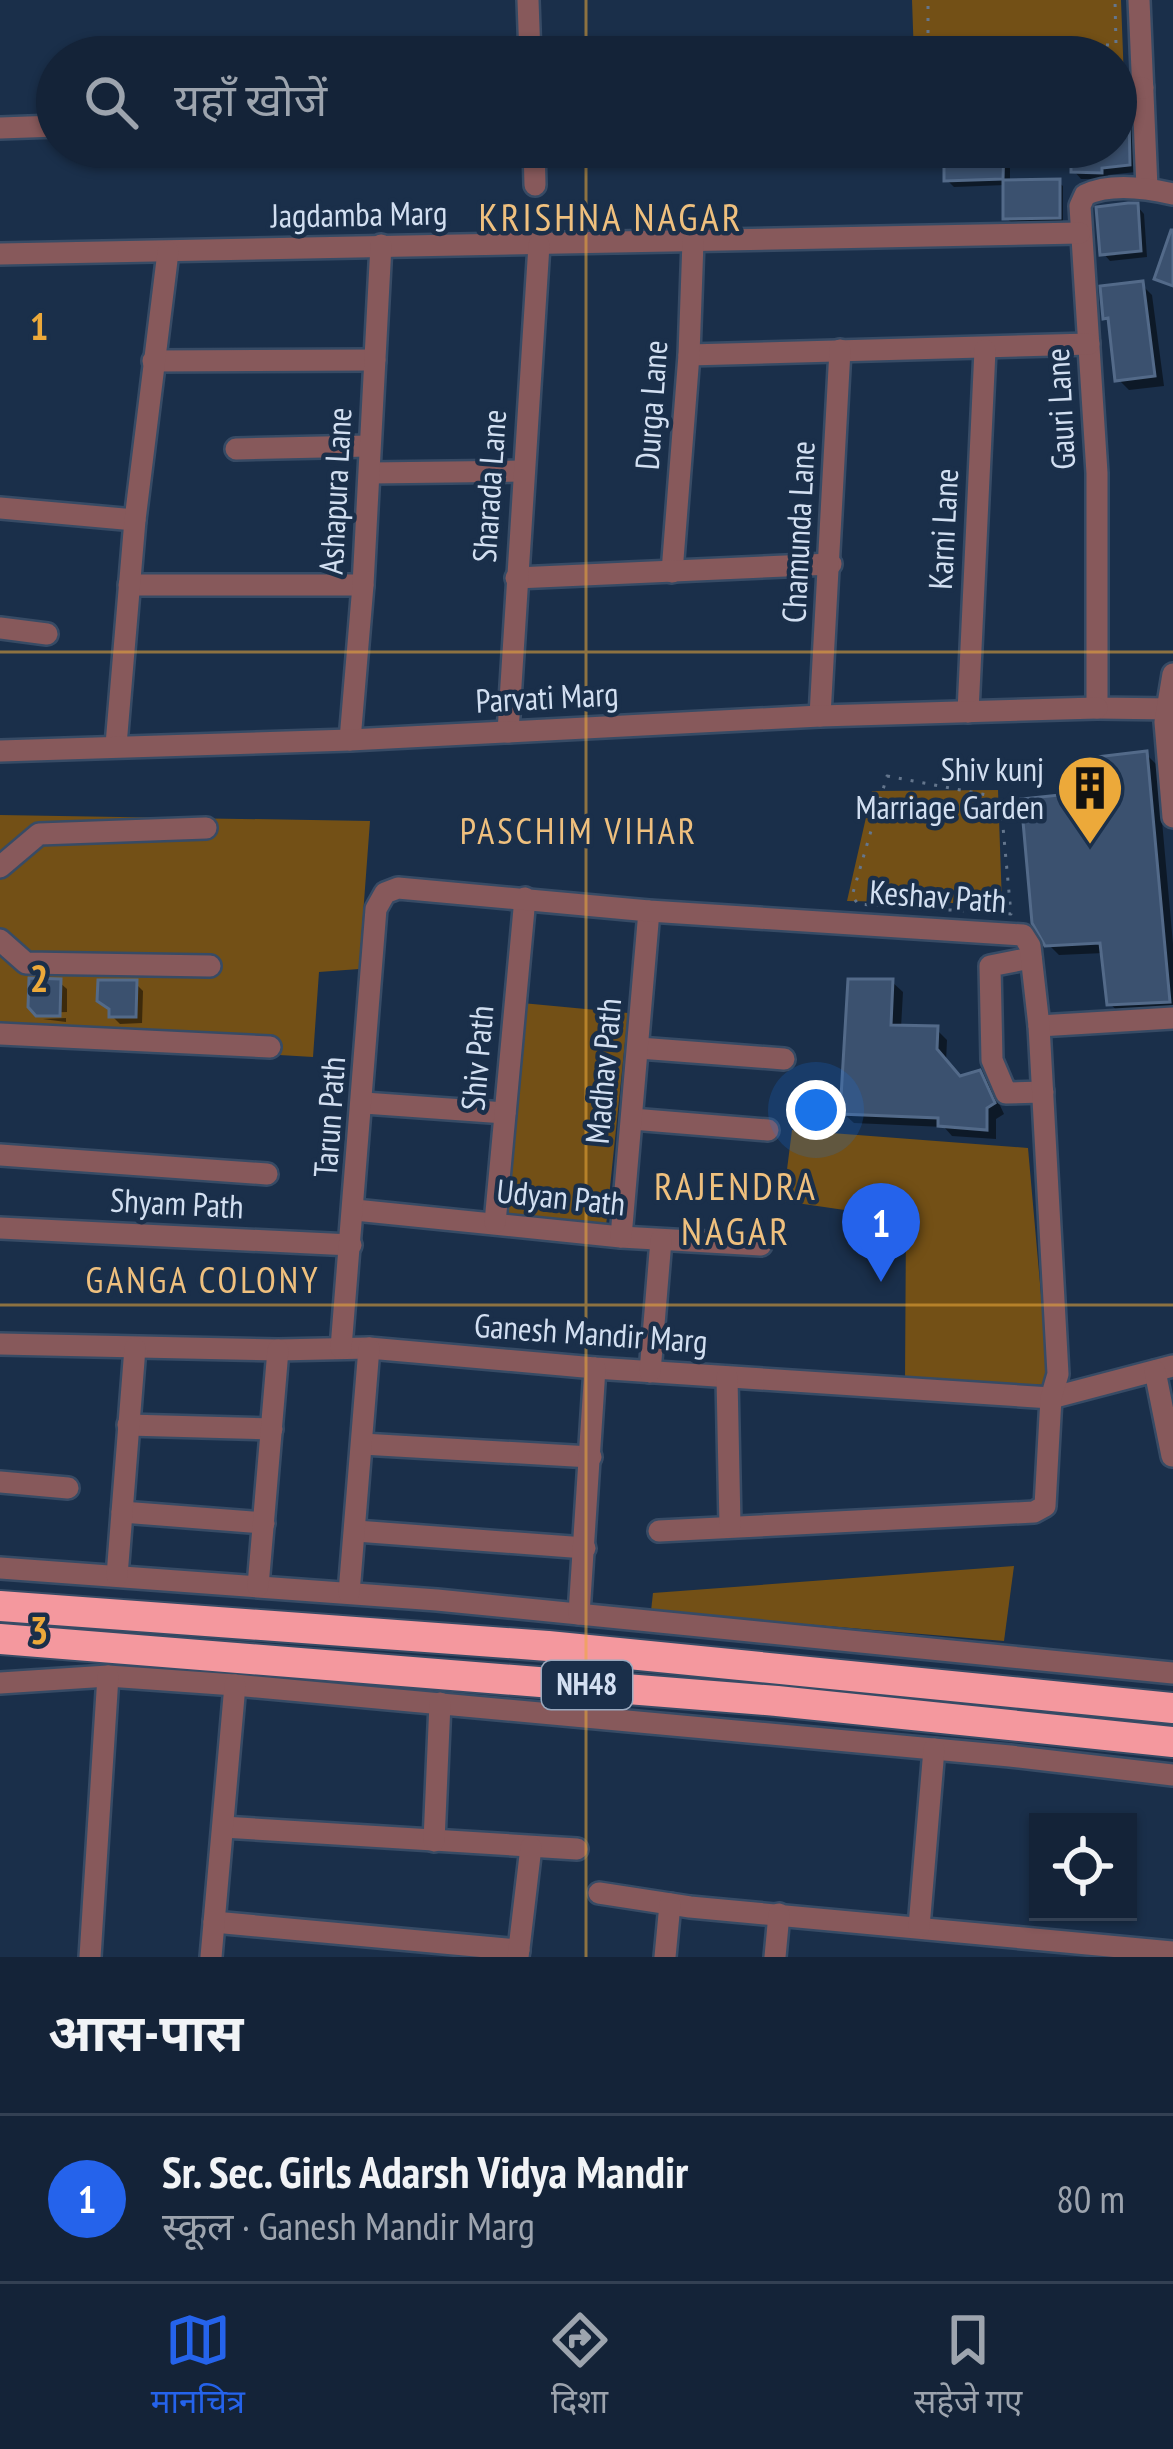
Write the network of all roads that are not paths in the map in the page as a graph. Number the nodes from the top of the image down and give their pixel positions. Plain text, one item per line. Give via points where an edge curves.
1 (528, 0) edge
2 (1139, 0) edge
3 (529, 36) edge
4 (1137, 88) edge
5 (1143, 88) junction
6 (36, 127) edge
7 (0, 128) edge
8 (535, 168) edge
9 (535, 185) dead end
10 (1148, 188) junction
11 (1173, 194) edge
12 (1080, 233) junction
13 (693, 241) junction
14 (381, 245) junction
15 (539, 245) junction
16 (168, 252) junction
17 (0, 254) edge
18 (1089, 344) junction
19 (840, 350) junction
20 (985, 350) junction
21 (689, 355) junction
22 (375, 360) junction
23 (153, 361) junction
24 (369, 446) junction
25 (236, 449) dead end
26 (523, 470) junction
27 (370, 473) junction
28 (0, 508) edge
29 (135, 520) junction
30 (831, 564) junction
31 (673, 572) junction
32 (516, 578) junction
33 (129, 584) junction
34 (363, 585) junction
35 (0, 628) edge
36 (47, 634) dead end
37 (1173, 674) edge
38 (1169, 708) edge
39 (1097, 709) junction
40 (968, 712) junction
41 (820, 716) junction
42 (508, 732) junction
43 (350, 740) junction
44 (116, 745) junction
45 (0, 751) edge
46 (1173, 817) edge
47 (206, 828) dead end
48 (0, 867) edge
49 (385, 892) joint
50 (525, 898) junction
51 (649, 911) junction
52 (0, 940) edge
53 (1031, 958) junction
54 (211, 966) dead end
55 (1173, 1018) edge
56 (1039, 1026) junction
57 (0, 1034) edge
58 (270, 1047) dead end
59 (640, 1048) junction
60 (784, 1059) dead end
61 (1043, 1092) junction
62 (364, 1103) junction
63 (505, 1113) junction
64 (632, 1119) junction
65 (768, 1130) dead end
66 (0, 1155) edge
67 (267, 1174) dead end
68 (355, 1210) junction
69 (495, 1223) junction
70 (0, 1228) edge
71 (621, 1237) junction
72 (661, 1240) junction
73 (351, 1244) junction
74 (761, 1245) dead end
75 (0, 1344) edge
76 (135, 1348) junction
77 (341, 1348) junction
78 (369, 1348) junction
79 (278, 1350) junction
80 (595, 1369) junction
81 (1164, 1369) edge
82 (650, 1372) junction
83 (727, 1377) junction
84 (1051, 1398) junction
85 (128, 1425) junction
86 (272, 1429) junction
87 (362, 1444) junction
88 (1172, 1456) edge
89 (591, 1457) junction
90 (0, 1482) edge
91 (68, 1487) dead end
92 (122, 1512) junction
93 (264, 1523) junction
94 (730, 1526) junction
95 (356, 1531) junction
96 (658, 1531) dead end
97 (585, 1548) junction
98 (0, 1568) edge
99 (117, 1576) junction
100 (258, 1586) junction
101 (349, 1593) junction
102 (0, 1606) edge
103 (579, 1614) junction
104 (0, 1639) edge
105 (1173, 1673) edge
106 (108, 1676) junction
107 (0, 1683) edge
108 (236, 1685) junction
109 (440, 1703) junction
110 (1173, 1708) edge
111 (1173, 1742) edge
112 (934, 1749) junction
113 (1173, 1775) edge
114 (223, 1827) junction
115 (434, 1841) junction
116 (531, 1847) junction
117 (577, 1849) dead end
118 (599, 1893) dead end
119 (670, 1904) junction
120 (779, 1914) junction
121 (214, 1922) junction
122 (920, 1927) junction
123 (1173, 1952) edge
124 (518, 1953) edge
125 (90, 1957) edge
126 (211, 1957) edge
127 (665, 1957) edge
128 (776, 1957) edge

1 - 3 street
2 - 5 street
4 - 5 street
5 - 10 street
6 - 7 street
8 - 9 street
10 - 11 street
10 - 12 street via 1085,195
12 - 13 street, Jagdamba Marg
12 - 18 street, Gauri Lane
13 - 15 street, Jagdamba Marg
13 - 21 street, Durga Lane
14 - 15 street, Jagdamba Marg
14 - 16 street, Jagdamba Marg
14 - 22 street, Ashapura Lane
15 - 26 street, Sharada Lane
16 - 17 street, Jagdamba Marg
16 - 23 street
18 - 20 street
18 - 39 street, Gauri Lane
19 - 20 street
19 - 21 street
19 - 30 street, Chamunda Lane
20 - 40 street, Karni Lane
21 - 31 street, Durga Lane
22 - 23 street
22 - 24 street, Ashapura Lane
23 - 29 street
24 - 25 street
24 - 27 street, Ashapura Lane
26 - 27 street
26 - 32 street, Sharada Lane
27 - 34 street, Ashapura Lane
28 - 29 street
29 - 33 street
30 - 31 street
30 - 41 street, Chamunda Lane
31 - 32 street
32 - 42 street, Sharada Lane
33 - 34 street
33 - 44 street
34 - 43 street, Ashapura Lane
35 - 36 street
37 - 38 street
38 - 39 street
38 - 46 street
39 - 40 street, Parvati Marg
40 - 41 street, Parvati Marg
41 - 42 street, Parvati Marg
42 - 43 street, Parvati Marg
43 - 44 street, Parvati Marg
44 - 45 street, Parvati Marg
47 - 48 street via 39,834
49 - 50 street, Keshav Path
49 - 62 street, Tarun Path via 376,909
50 - 51 street, Keshav Path
50 - 63 street, Shiv Path
51 - 53 street, Keshav Path via 1013,932 1023,934
51 - 59 street, Madhav Path
52 - 54 street via 26,963
53 - 56 street, Keshav Path
53 - 61 street via 990,966 992,1054 1006,1093
55 - 56 street
56 - 61 street, Keshav Path
57 - 58 street
59 - 60 street
59 - 64 street, Madhav Path
61 - 84 street, Keshav Path via 1058,1374
62 - 63 street
62 - 68 street, Tarun Path
63 - 69 street, Shiv Path
64 - 65 street
64 - 71 street, Madhav Path
66 - 67 street
68 - 69 street, Udyan Path
68 - 73 street, Tarun Path
69 - 71 street, Udyan Path
70 - 73 street, Shyam Path
71 - 72 street, Udyan Path
72 - 74 street, Udyan Path
72 - 82 street
73 - 77 street, Tarun Path
75 - 76 street, Ganesh Mandir Marg
76 - 79 street, Ganesh Mandir Marg
76 - 85 street
77 - 78 street, Ganesh Mandir Marg
77 - 79 street, Ganesh Mandir Marg
78 - 80 street, Ganesh Mandir Marg
78 - 87 street
79 - 86 street
80 - 82 street, Ganesh Mandir Marg
80 - 89 street
81 - 84 street, Ganesh Mandir Marg
81 - 88 street
82 - 83 street, Ganesh Mandir Marg
83 - 84 street, Ganesh Mandir Marg
83 - 94 street
84 - 94 street, Keshav Path via 1048,1494 1034,1512
85 - 86 street
85 - 92 street
86 - 93 street
87 - 89 street
87 - 95 street
89 - 97 street
90 - 91 street
92 - 93 street
92 - 99 street
93 - 100 street
94 - 96 street, Keshav Path
95 - 97 street
95 - 101 street
97 - 103 street
98 - 99 street
99 - 100 street
100 - 101 street
101 - 103 street
102 - 110 highway, NH48 via 548,1646
103 - 105 street
104 - 111 highway, NH48 via 777,1701
106 - 107 street
106 - 108 street
106 - 125 street
108 - 109 street
108 - 114 street
109 - 112 street
109 - 115 street
112 - 113 street
112 - 122 street
114 - 115 street
114 - 121 street
115 - 116 street
116 - 117 street
116 - 124 street
118 - 119 street
119 - 120 street
119 - 127 street
120 - 122 street
120 - 128 street
121 - 124 street
121 - 126 street
122 - 123 street

